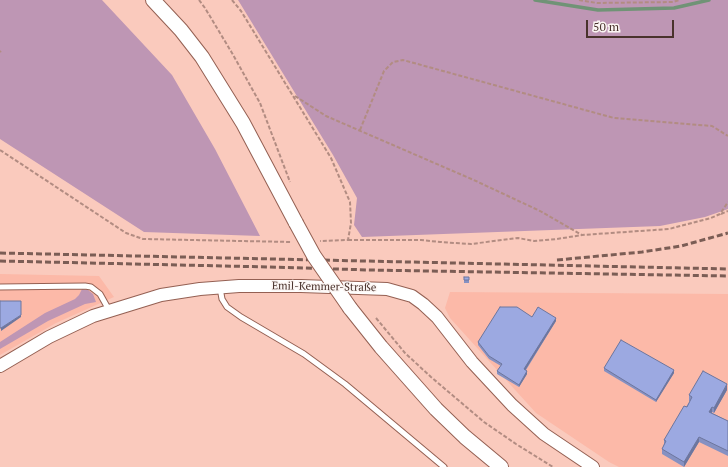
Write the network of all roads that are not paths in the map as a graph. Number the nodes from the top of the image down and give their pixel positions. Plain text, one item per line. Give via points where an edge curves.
1 (154, 0) edge
2 (0, 287) edge
3 (220, 287) junction
4 (109, 310) junction
5 (0, 366) edge
6 (444, 467) edge
7 (501, 467) edge
8 (593, 467) edge

1 - 7 main road, bridge via 206,63 243,123 314,256 350,308 436,409
2 - 4 lane via 91,287 100,294
3 - 4 street, Emil-Kemmer-Straße via 161,295
3 - 6 lane via 222,299 227,307 304,354 345,384
3 - 8 street, Emil-Kemmer-Straße via 387,289 412,296 437,317 472,362 512,405 544,434
4 - 5 street, Emil-Kemmer-Straße via 50,336

